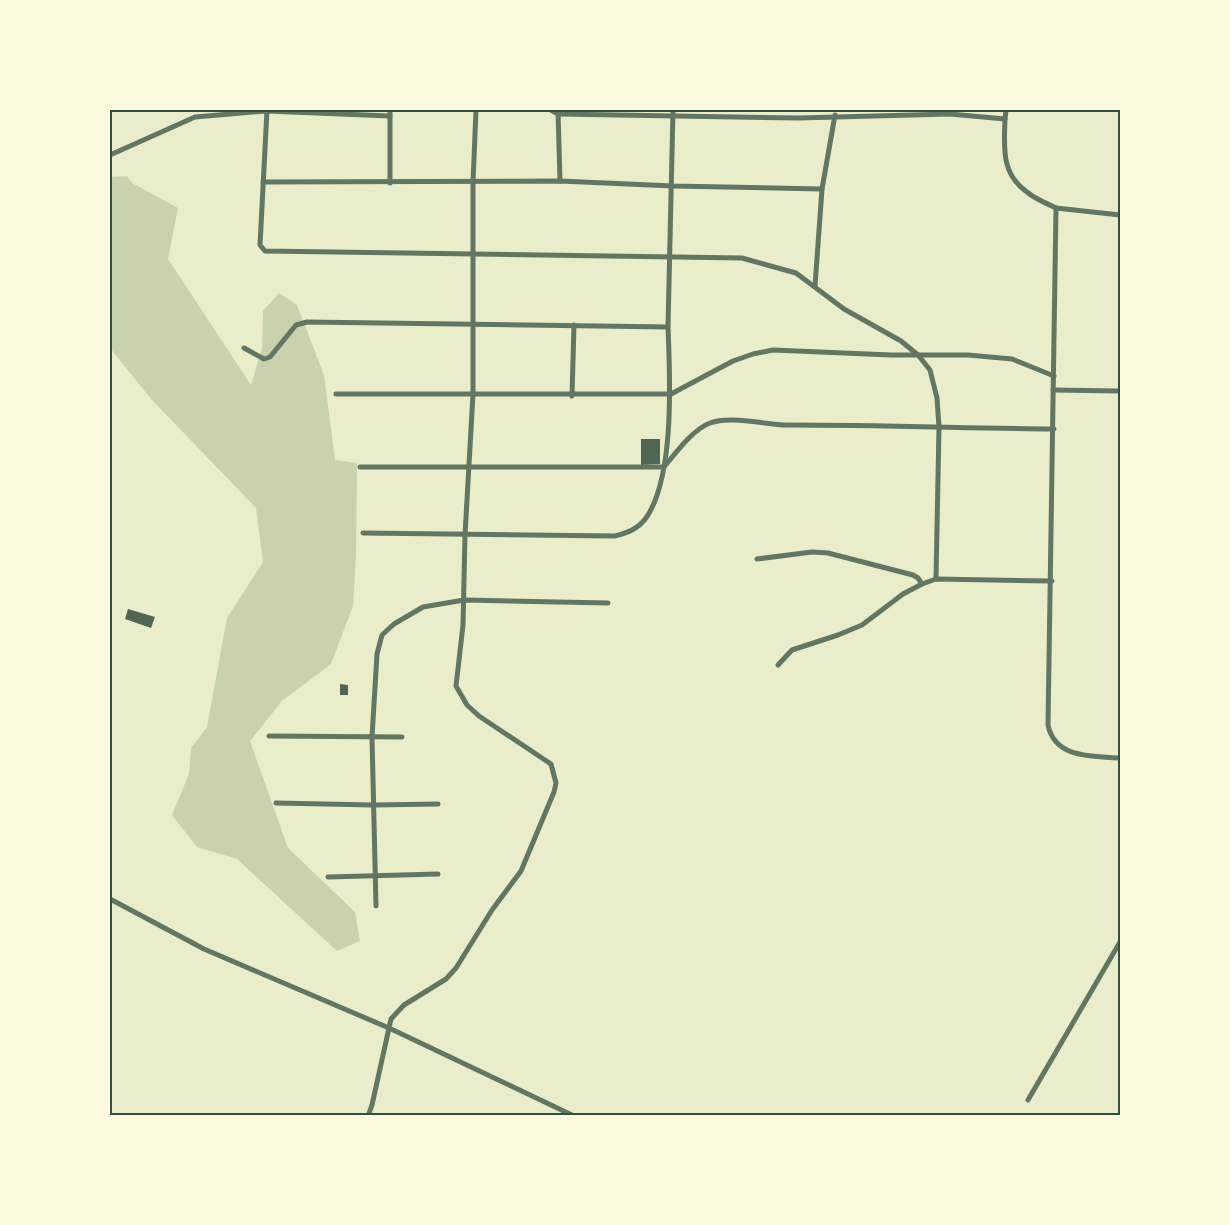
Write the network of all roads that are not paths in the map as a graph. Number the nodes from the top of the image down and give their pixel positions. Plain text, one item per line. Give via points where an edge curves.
1 (267, 110) edge
2 (476, 110) edge
3 (551, 110) edge
4 (800, 110) edge
5 (1006, 110) edge
6 (558, 112) edge
7 (390, 113) edge
8 (673, 113) edge
9 (835, 115) junction
10 (799, 118) junction
11 (1005, 119) junction
12 (110, 155) edge
13 (560, 181) junction
14 (264, 182) junction
15 (473, 182) junction
16 (390, 183) junction
17 (672, 186) junction
18 (822, 189) junction
19 (1056, 208) junction
20 (1120, 215) edge
21 (473, 255) junction
22 (670, 256) junction
23 (815, 286) junction
24 (472, 323) junction
25 (574, 326) junction
26 (668, 327) junction
27 (244, 348) dead end
28 (918, 355) junction
29 (1054, 376) junction
30 (1053, 390) junction
31 (1120, 391) edge
32 (336, 394) dead end
33 (473, 394) junction
34 (671, 394) junction
35 (572, 396) junction
36 (939, 427) junction
37 (1054, 429) junction
38 (469, 466) junction
39 (360, 467) dead end
40 (664, 467) junction
41 (363, 533) dead end
42 (465, 536) junction
43 (757, 559) dead end
44 (936, 579) junction
45 (1052, 581) junction
46 (922, 584) junction
47 (464, 600) junction
48 (608, 603) dead end
49 (778, 665) dead end
50 (269, 736) dead end
51 (372, 737) junction
52 (402, 737) dead end
53 (1120, 758) edge
54 (276, 803) dead end
55 (438, 804) dead end
56 (373, 805) junction
57 (438, 873) dead end
58 (374, 874) junction
59 (328, 877) dead end
60 (110, 898) edge
61 (376, 906) dead end
62 (1120, 942) edge
63 (389, 1028) junction
64 (1028, 1100) dead end
65 (368, 1116) edge
66 (574, 1116) edge

1 - 7 street
1 - 12 street via 195,117
1 - 14 street
2 - 15 street
3 - 6 street
4 - 10 street
5 - 11 street
6 - 8 street
6 - 13 street
7 - 16 street
8 - 10 street
8 - 17 street
9 - 10 street
9 - 11 street via 950,114
9 - 18 street
11 - 19 street via 1003,156 1012,178 1026,192
13 - 15 street
13 - 17 street
14 - 16 street
14 - 21 street via 260,245 265,251
15 - 16 street
15 - 21 street
17 - 18 street
17 - 22 street
18 - 23 street
19 - 20 street
19 - 29 street
21 - 22 street
21 - 24 street
22 - 23 street via 742,258 796,273
22 - 26 street
23 - 28 street
24 - 25 street
24 - 27 street via 307,322 296,325 270,357 264,359
24 - 33 street
25 - 26 street
25 - 35 street
26 - 34 street
28 - 29 street via 1012,359
28 - 34 street via 773,350 733,361
28 - 36 street via 930,370
29 - 30 street
30 - 31 street
30 - 37 street
32 - 33 street
33 - 35 street
33 - 38 street
34 - 35 street
34 - 40 street
36 - 37 street
36 - 40 street via 785,425 730,420 710,423 692,436
36 - 44 street
37 - 45 street
38 - 39 street
38 - 40 street
38 - 42 street
40 - 42 street via 657,495 645,519 631,532 615,536
41 - 42 street
42 - 47 street
43 - 46 street via 828,553 913,575
44 - 45 street
44 - 46 street
45 - 53 street via 1050,736 1062,748 1079,755
46 - 49 street via 862,625 792,650
47 - 48 street
47 - 51 street via 423,608 382,635 377,654
47 - 63 street via 458,691 479,716 551,764 556,783 522,872 446,980 396,1012
50 - 51 street
51 - 52 street
51 - 56 street
54 - 56 street
55 - 56 street
56 - 58 street
57 - 58 street
58 - 59 street
58 - 61 street
60 - 63 street via 204,949
62 - 64 street
63 - 65 street
63 - 66 street

